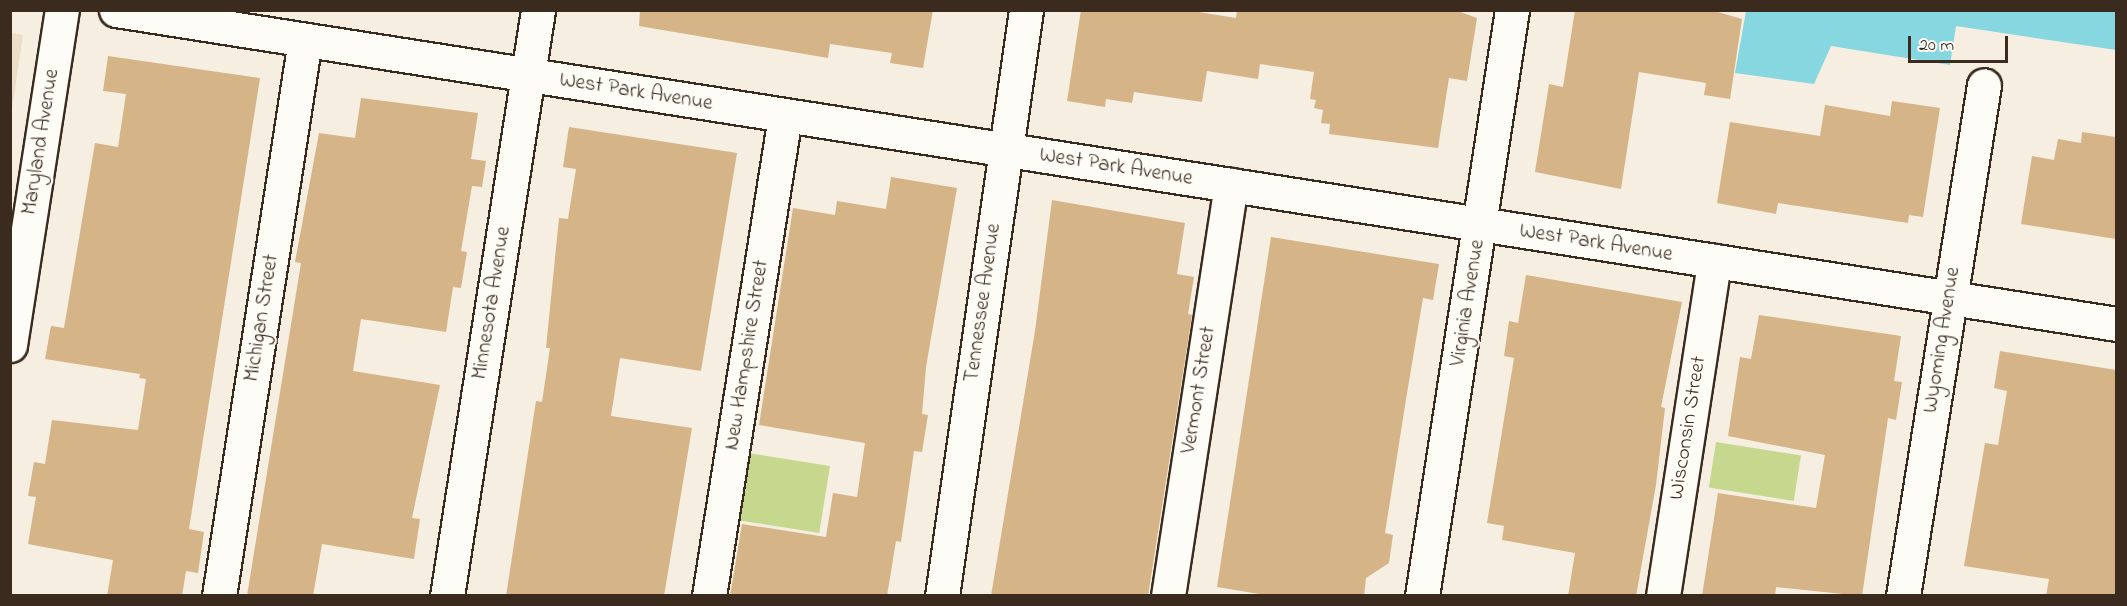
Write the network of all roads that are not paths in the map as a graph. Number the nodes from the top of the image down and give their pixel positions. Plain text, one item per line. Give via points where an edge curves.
1 (62, 10) edge
2 (116, 10) edge
3 (538, 10) edge
4 (1026, 10) edge
5 (1512, 10) edge
6 (304, 40) junction
7 (528, 75) junction
8 (1984, 85) dead end
9 (785, 115) junction
10 (1004, 150) junction
11 (1231, 185) junction
12 (1480, 224) junction
13 (1714, 261) junction
14 (1948, 298) junction
15 (2116, 324) edge
16 (10, 345) edge
17 (219, 596) edge
18 (447, 596) edge
19 (709, 596) edge
20 (942, 596) edge
21 (1168, 596) edge
22 (1422, 596) edge
23 (1663, 596) edge
24 (1903, 596) edge

1 - 16 street, Maryland Avenue
2 - 6 street, West Park Avenue
3 - 7 street, Minnesota Avenue
4 - 10 street, Tennessee Avenue
5 - 12 street, Virginia Avenue
6 - 7 street, West Park Avenue
6 - 17 street, Michigan Street
7 - 9 street, West Park Avenue
7 - 18 street, Minnesota Avenue
8 - 14 street, Wyoming Avenue
9 - 10 street, West Park Avenue
9 - 19 street, New Hampshire Street
10 - 11 street, West Park Avenue
10 - 20 street, Tennessee Avenue
11 - 12 street, West Park Avenue
11 - 21 street, Vermont Street
12 - 13 street, West Park Avenue
12 - 22 street, Virginia Avenue
13 - 14 street, West Park Avenue
13 - 23 street, Wisconsin Street
14 - 15 street, West Park Avenue
14 - 24 street, Wyoming Avenue

